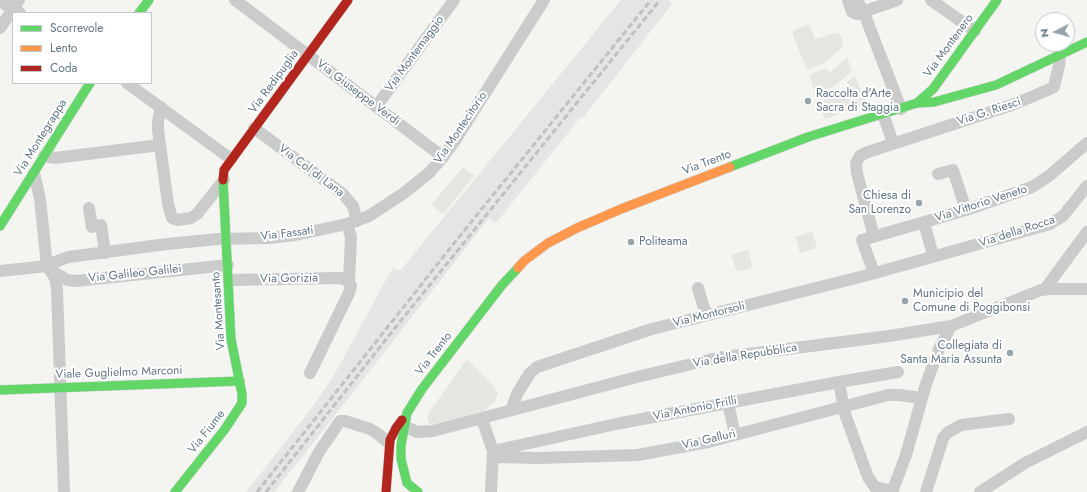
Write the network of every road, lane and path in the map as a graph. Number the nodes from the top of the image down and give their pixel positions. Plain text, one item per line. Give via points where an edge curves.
1 (149, 0) edge
2 (235, 0) edge
3 (348, 0) edge
4 (454, 0) edge
5 (544, 0) edge
6 (848, 0) edge
7 (857, 0) edge
8 (897, 0) edge
9 (931, 0) edge
10 (998, 0) edge
11 (0, 1) edge
12 (17, 7) edge
13 (140, 12) edge
14 (12, 13) edge
15 (864, 13) junction
16 (0, 28) edge
17 (975, 31) junction
18 (1087, 42) edge
19 (308, 56) junction
20 (1060, 56) junction
21 (944, 75) junction
22 (89, 84) edge
23 (128, 84) edge
24 (947, 92) junction
25 (917, 103) junction
26 (160, 107) junction
27 (376, 107) junction
28 (900, 109) junction
29 (883, 114) junction
30 (254, 128) junction
31 (892, 143) junction
32 (1087, 143) edge
33 (160, 145) junction
34 (44, 156) junction
35 (443, 157) junction
36 (232, 159) junction
37 (34, 173) junction
38 (938, 174) dead end
39 (224, 180) junction
40 (1087, 186) edge
41 (89, 208) dead end
42 (966, 210) junction
43 (352, 222) junction
44 (924, 222) junction
45 (0, 226) edge
46 (1087, 232) edge
47 (874, 237) junction
48 (226, 239) junction
49 (105, 253) junction
50 (933, 256) junction
51 (228, 265) junction
52 (47, 266) junction
53 (0, 270) edge
54 (874, 273) junction
55 (229, 280) junction
56 (349, 281) junction
57 (698, 288) dead end
58 (1045, 289) junction
59 (1087, 289) edge
60 (706, 315) junction
61 (950, 326) junction
62 (898, 372) dead end
63 (310, 373) dead end
64 (240, 381) junction
65 (839, 382) junction
66 (60, 387) junction
67 (0, 390) edge
68 (921, 398) junction
69 (728, 403) junction
70 (843, 408) junction
71 (512, 410) junction
72 (407, 413) junction
73 (482, 419) junction
74 (1009, 420) dead end
75 (404, 426) junction
76 (1087, 432) edge
77 (735, 435) junction
78 (389, 444) junction
79 (493, 454) junction
80 (403, 491) dead end
81 (893, 491) edge
82 (64, 492) edge
83 (175, 492) edge
84 (298, 492) edge
85 (386, 492) edge
86 (417, 492) edge
87 (491, 492) edge
88 (926, 492) edge
89 (980, 492) edge

1 - 13 main road
2 - 19 street, Via Giuseppe Verdi
3 - 19 main road, Via Redipuglia
4 - 27 street, Via Montemaggio
5 - 35 street, Via Montecitorio
6 - 15 street via 854,13
7 - 15 street
8 - 15 street
9 - 17 street
10 - 17 main road, Via Montenero
11 - 12 street
14 - 16 street
15 - 28 street
17 - 21 main road, Via Montenero
18 - 20 main road, Via Trento
19 - 27 street, Via Giuseppe Verdi
19 - 30 main road, Via Redipuglia
20 - 24 main road, Via Trento via 1002,82
20 - 31 street, Via G. Riesci via 1054,87 1012,105
21 - 24 main road via 942,84
21 - 25 main road, Via Montenero via 930,93
22 - 34 main road, Via Montegrappa
23 - 26 street
24 - 25 main road, Via Trento via 934,102
25 - 28 main road, Via Trento
26 - 33 street
26 - 36 street
27 - 35 street, Via Giuseppe Verdi
28 - 29 main road, Via Trento
29 - 31 street
29 - 72 main road, Via Trento via 822,133 671,190 596,220 548,243 524,261 498,290 422,389
30 - 36 main road, Via Redipuglia
30 - 43 street, Via Col di Lana via 343,194 353,206
31 - 47 street, Via G. Riesci via 861,154 856,163 857,176
32 - 42 street, Via Vittorio Veneto via 1038,184
33 - 34 street via 55,158
33 - 39 street via 172,218 191,218 197,214
34 - 37 main road, Via Montegrappa
35 - 43 street, Via Montecitorio via 404,193 378,211
36 - 39 main road, Via Redipuglia via 224,170
37 - 45 main road, Via Montegrappa
37 - 52 street via 40,199
38 - 42 street via 953,170
39 - 48 main road, Via Montesanto
40 - 50 street, Via della Rocca via 1065,214 1054,222
41 - 49 street via 92,227 101,225
42 - 44 street, Via Vittorio Veneto
43 - 48 street, Via Fassati via 275,238
43 - 56 street
44 - 47 street, Via Vittorio Veneto
44 - 50 street
46 - 58 street
47 - 54 street, Via Vittorio Veneto via 862,240
48 - 49 street, Via Galileo Galilei
48 - 51 main road, Via Montesanto
49 - 52 street, Via Galileo Galilei via 64,258
50 - 54 street, Via Montorsoli
51 - 52 street, Via Galileo Galilei via 76,281 62,278
51 - 55 main road, Via Montesanto
52 - 53 street, Via Galileo Galilei
52 - 66 street via 55,278 57,289
54 - 60 street, Via Montorsoli
55 - 56 street, Via Gorizia via 340,278
55 - 64 main road, Via Montesanto via 231,339
56 - 63 street via 350,293
57 - 60 street
58 - 59 street, Via della Repubblica
58 - 61 street, Via della Repubblica
60 - 71 street, Via Montorsoli via 647,330 537,367 530,373 517,394
61 - 68 street
61 - 71 street, Via della Repubblica via 717,358
62 - 65 street, Via Antonio Frilli
64 - 66 main road, Viale Guglielmo Marconi
64 - 83 main road, Via Fiume via 243,398 239,409
65 - 69 street, Via Antonio Frilli
65 - 70 street
66 - 67 main road, Viale Guglielmo Marconi
66 - 82 street
68 - 70 street, Via Gallurì via 891,395
68 - 81 street via 906,455
69 - 77 street
69 - 79 street, Via Antonio Frilli via 546,438
70 - 77 street, Via Gallurì
70 - 81 street via 863,467 871,482 877,488
71 - 73 street, Via della Repubblica
72 - 75 main road
72 - 78 main road, Via Trento
73 - 75 street, Via della Repubblica via 425,432 413,431
73 - 79 street
74 - 88 street via 961,425 948,433 943,438
75 - 86 main road via 401,451 403,470 407,483
76 - 89 street via 1025,463
77 - 79 street, Via Gallurì via 630,456 539,458
78 - 84 street via 370,429 345,421 340,422 319,452
78 - 85 main road
79 - 87 street
80 - 86 main road

